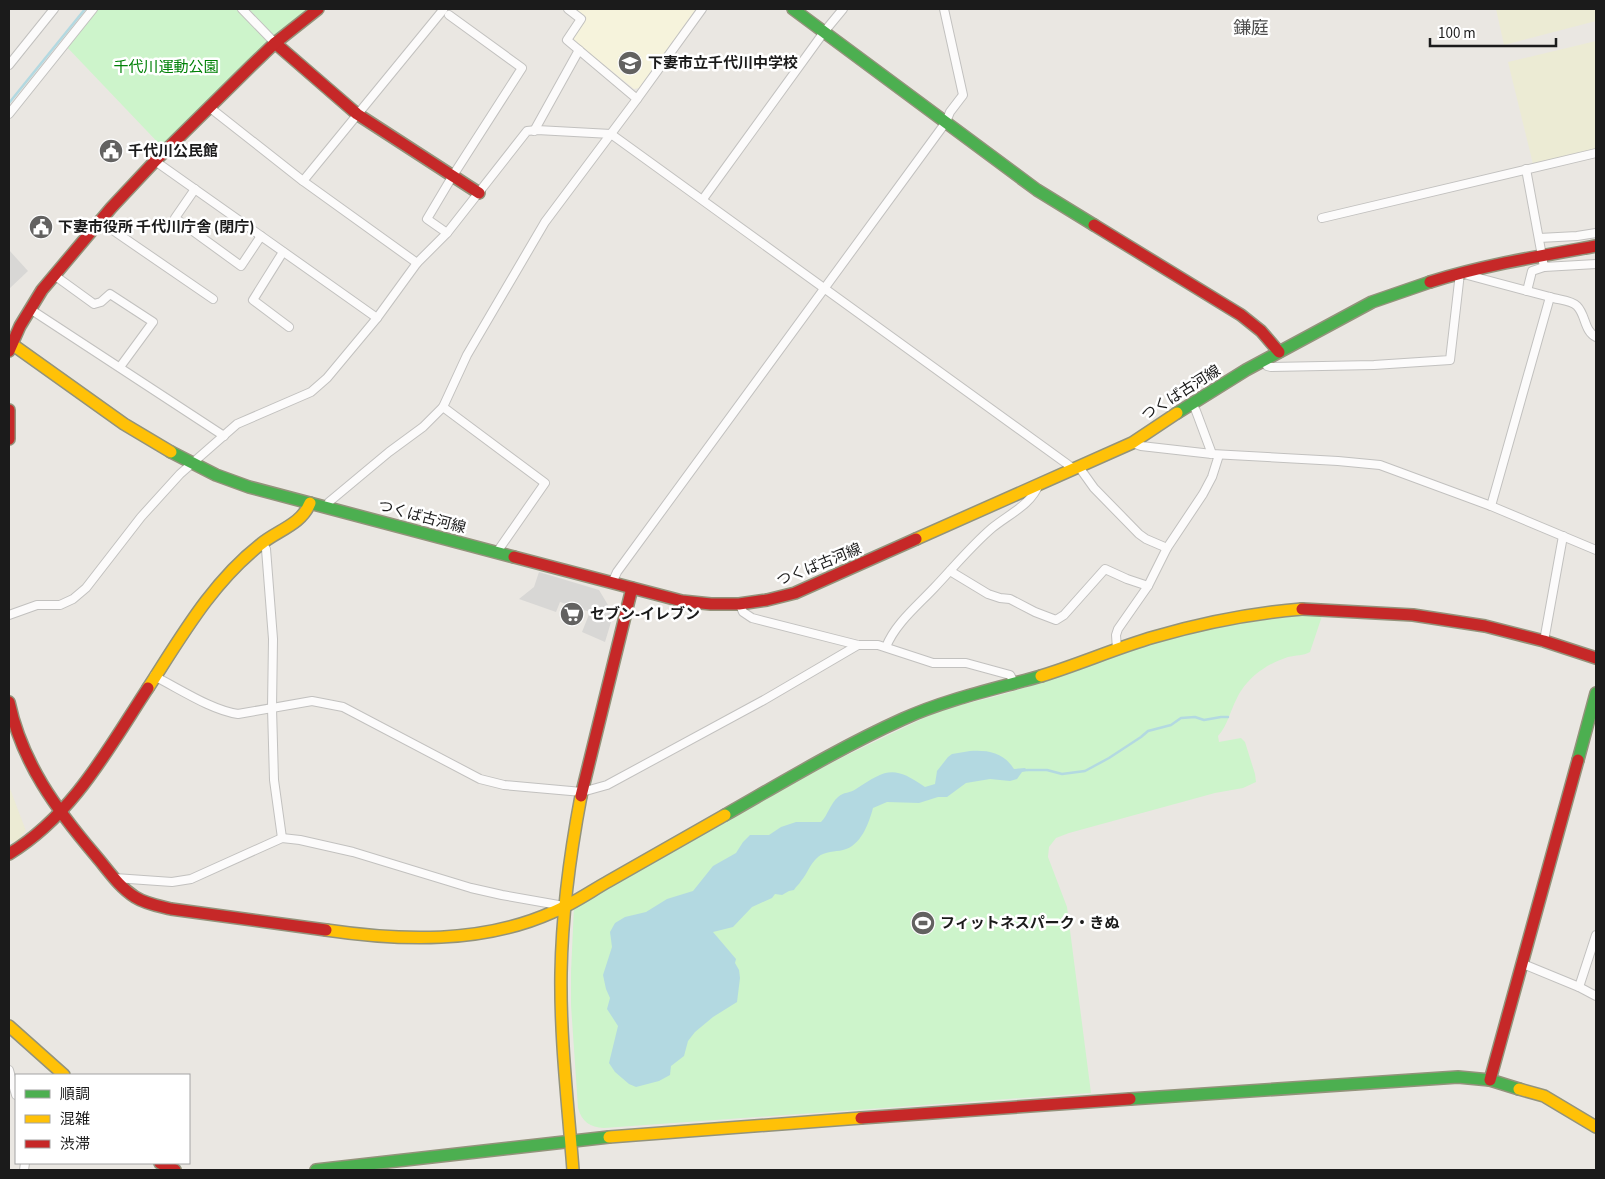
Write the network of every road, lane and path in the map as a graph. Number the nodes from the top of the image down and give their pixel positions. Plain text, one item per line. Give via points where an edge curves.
1 (54, 9) edge
2 (93, 9) edge
3 (242, 9) edge
4 (318, 9) edge
5 (568, 9) edge
6 (702, 9) edge
7 (793, 9) edge
8 (843, 9) edge
9 (944, 9) edge
10 (447, 10) edge
11 (824, 32) junction
12 (275, 43) junction
13 (579, 50) junction
14 (9, 65) edge
15 (638, 99) junction
16 (209, 107) junction
17 (9, 114) edge
18 (357, 114) junction
19 (946, 122) junction
20 (534, 131) junction
21 (611, 134) junction
22 (1596, 153) edge
23 (156, 161) junction
24 (1526, 169) junction
25 (452, 177) junction
26 (302, 181) junction
27 (195, 189) junction
28 (479, 193) junction
29 (703, 199) junction
30 (1322, 218) dead end
31 (98, 220) junction
32 (447, 233) junction
33 (1596, 233) edge
34 (261, 236) junction
35 (1539, 238) junction
36 (1596, 246) edge
37 (283, 252) junction
38 (1541, 255) junction
39 (417, 263) junction
40 (1596, 264) edge
41 (1544, 267) junction
42 (1460, 273) junction
43 (54, 275) junction
44 (825, 289) junction
45 (1527, 292) junction
46 (1550, 297) junction
47 (213, 299) dead end
48 (30, 309) junction
49 (377, 318) junction
50 (289, 327) dead end
51 (1596, 337) edge
52 (10, 346) edge
53 (1279, 352) junction
54 (1264, 361) junction
55 (120, 367) junction
56 (1192, 403) junction
57 (443, 407) junction
58 (9, 410) edge
59 (224, 436) junction
60 (9, 439) edge
61 (1132, 442) junction
62 (1216, 455) junction
63 (191, 465) junction
64 (1076, 468) junction
65 (1040, 484) junction
66 (310, 503) junction
67 (1491, 506) junction
68 (326, 507) junction
69 (1563, 536) junction
70 (262, 543) junction
71 (1167, 548) junction
72 (1596, 550) edge
73 (496, 552) junction
74 (950, 571) junction
75 (612, 583) junction
76 (1148, 586) junction
77 (632, 588) junction
78 (740, 604) junction
79 (9, 615) edge
80 (1544, 641) junction
81 (858, 645) junction
82 (886, 647) junction
83 (1117, 649) junction
84 (1596, 658) edge
85 (154, 676) junction
86 (1015, 684) junction
87 (1596, 693) edge
88 (9, 706) edge
89 (272, 708) junction
90 (582, 792) junction
91 (61, 813) junction
92 (282, 838) junction
93 (9, 854) edge
94 (115, 878) junction
95 (564, 906) junction
96 (1596, 934) edge
97 (1523, 964) junction
98 (1579, 986) junction
99 (1596, 996) edge
100 (9, 1026) edge
101 (9, 1070) edge
102 (63, 1074) edge
103 (1490, 1080) junction
104 (15, 1091) edge
105 (1596, 1127) edge
106 (570, 1141) junction
107 (162, 1164) edge
108 (175, 1170) edge
109 (316, 1170) edge
110 (573, 1170) edge

1 - 14 street
2 - 17 street
3 - 12 street
4 - 12 street
5 - 13 street via 581,19 567,40
6 - 15 street
7 - 11 street
8 - 11 street
9 - 19 street via 964,95
10 - 18 street
10 - 25 street via 522,68
11 - 19 street
11 - 29 street
12 - 16 street
12 - 18 street
13 - 15 street
13 - 20 street
15 - 21 street
16 - 23 street
16 - 26 street
18 - 25 street
18 - 26 street
19 - 44 street
19 - 53 street via 1037,190 1241,315
20 - 21 street
20 - 28 street via 528,131
21 - 29 street
21 - 57 street via 540,230 467,354
22 - 24 street
23 - 27 street
23 - 31 street
24 - 30 street
24 - 35 street
25 - 28 street
25 - 32 street via 427,219
26 - 39 street
27 - 34 street
27 - 34 street via 175,218 241,266
28 - 32 street
29 - 44 street
31 - 43 street
31 - 47 street
32 - 39 street
33 - 35 street
34 - 37 street
35 - 38 street
36 - 38 street, つくば古河線
37 - 49 street
37 - 50 street via 252,300
38 - 41 street
38 - 42 street, つくば古河線
39 - 49 street
40 - 41 street
41 - 45 street via 1532,271
42 - 45 street
42 - 53 street, つくば古河線 via 1372,302
42 - 54 street via 1450,360 1271,367
43 - 48 street
43 - 55 street via 94,304 110,294 153,322
44 - 64 street
44 - 75 street
45 - 46 street
46 - 51 street via 1578,307 1590,333
46 - 67 street
48 - 52 street
48 - 55 street
49 - 59 street via 327,378 311,392 237,424
52 - 63 street, つくば古河線
53 - 54 street, つくば古河線
54 - 56 street, つくば古河線
55 - 59 street
56 - 61 street, つくば古河線
56 - 62 street
57 - 68 street
57 - 73 street via 544,483
58 - 60 street
59 - 63 street
61 - 62 street via 1141,446
61 - 64 street, つくば古河線
62 - 67 street via 1380,465
62 - 71 street via 1212,477
63 - 66 street, つくば古河線 via 231,482
63 - 79 street via 141,517 74,599 60,605 37,605
64 - 65 street, つくば古河線
64 - 71 street via 1139,534
65 - 74 street via 1032,498 993,527
65 - 78 street, つくば古河線 via 795,593 768,601
66 - 68 street, つくば古河線
66 - 70 street via 305,516
67 - 69 street
68 - 73 street, つくば古河線
69 - 72 street
69 - 80 street
70 - 85 street via 210,594
70 - 89 street via 266,549 272,618
71 - 76 street
73 - 75 street, つくば古河線
74 - 76 street via 988,594 1010,598 1056,620 1105,569
74 - 82 street via 901,623
75 - 77 street, つくば古河線
76 - 83 street via 1118,629
77 - 78 street, つくば古河線 via 698,603
77 - 90 street
78 - 81 street via 743,612 752,618
80 - 83 street via 1436,617 1306,609 1201,625
80 - 84 street
81 - 82 street
81 - 90 street via 618,780
82 - 86 street via 933,663 966,663 1004,672 1012,677
83 - 86 street
85 - 89 street via 230,712 238,714
85 - 91 street via 99,764
86 - 95 street via 944,703 903,719 818,762
87 - 97 street
88 - 91 street via 25,757
89 - 90 street via 312,701 343,707 480,779 504,785
89 - 92 street via 274,780
90 - 95 street
91 - 93 street
91 - 94 street
92 - 94 street via 191,879 172,882
92 - 95 street via 353,852 471,888
94 - 95 street via 134,895 159,906 373,936 458,936 543,917
95 - 106 street via 562,1031
96 - 98 street
97 - 98 street
97 - 103 street
98 - 99 street
100 - 102 street
101 - 104 street
103 - 105 street via 1544,1096
103 - 106 street via 1458,1077 1406,1079
106 - 109 street
106 - 110 street
107 - 108 street

